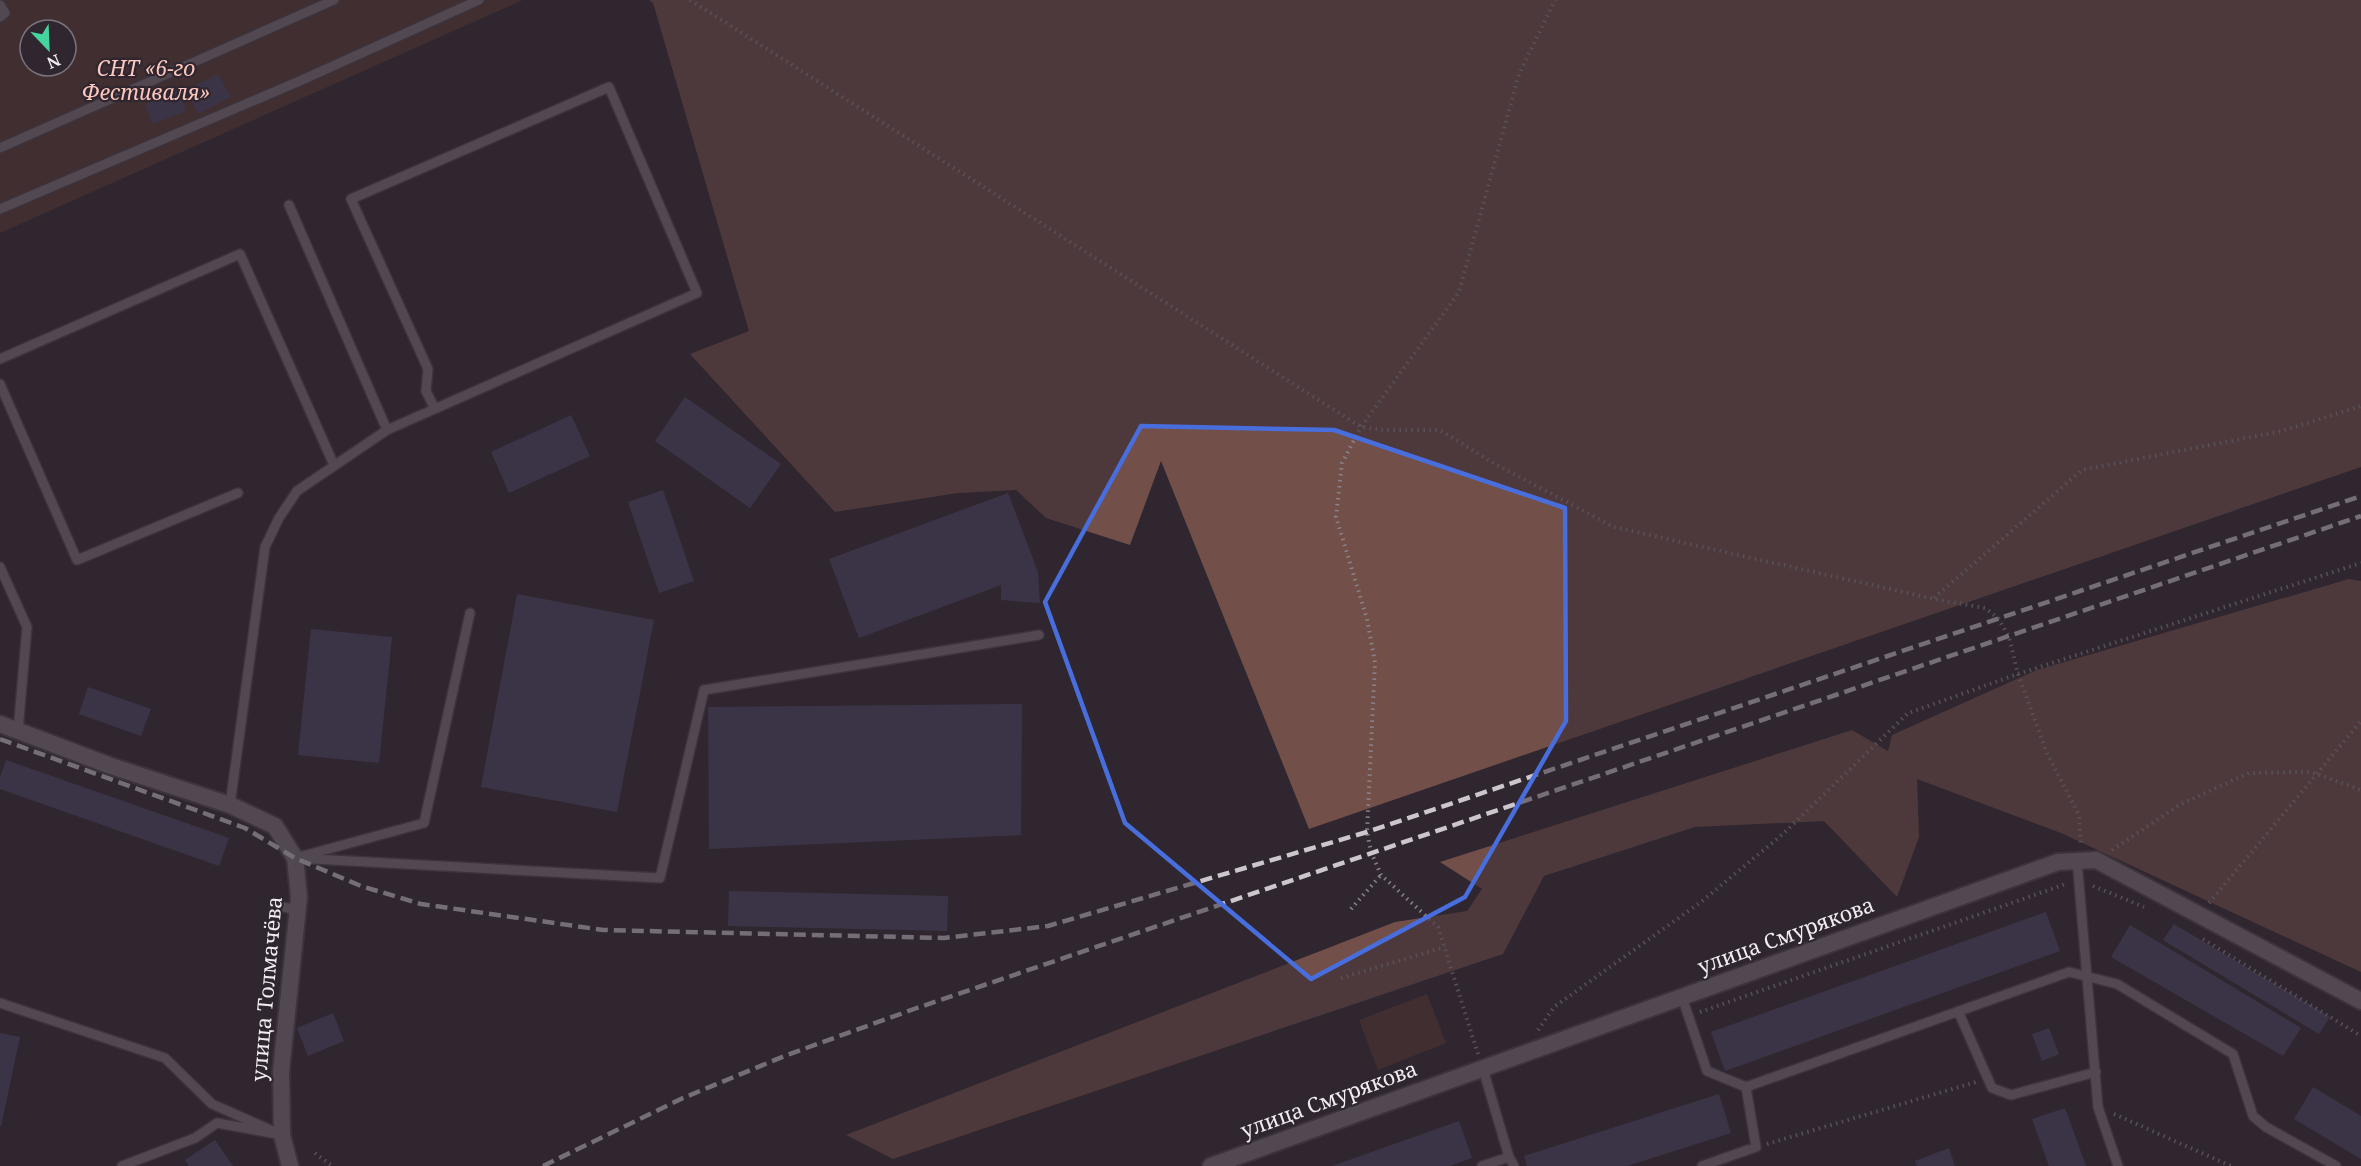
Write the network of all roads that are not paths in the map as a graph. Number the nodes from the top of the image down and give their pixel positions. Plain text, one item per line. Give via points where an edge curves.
1 (334, 0) edge
2 (479, 0) edge
3 (0, 5) edge
4 (0, 17) edge
5 (0, 148) edge
6 (289, 205) dead end
7 (0, 209) edge
8 (0, 359) edge
9 (0, 384) edge
10 (435, 409) junction
11 (387, 430) junction
12 (334, 465) junction
13 (238, 493) dead end
14 (0, 567) edge
15 (470, 613) dead end
16 (1039, 634) dead end
17 (0, 724) edge
18 (18, 731) junction
19 (230, 804) junction
20 (295, 858) junction
21 (2085, 860) junction
22 (274, 905) dead end
23 (298, 910) junction
24 (2088, 976) junction
25 (1682, 997) junction
26 (2361, 1001) edge
27 (0, 1003) edge
28 (1958, 1011) junction
29 (1483, 1069) junction
30 (2096, 1072) junction
31 (1746, 1087) junction
32 (282, 1135) junction
33 (1509, 1157) junction
34 (122, 1166) edge
35 (290, 1166) edge
36 (1211, 1166) edge
37 (1482, 1166) edge
38 (1514, 1166) edge
39 (1702, 1166) edge
40 (2118, 1166) edge
41 (2336, 1166) edge

1 - 5 lane
2 - 7 lane
3 - 4 lane via 5,13
6 - 11 lane
8 - 12 lane via 240,254
9 - 13 lane via 77,560
10 - 10 lane via 697,293 609,87 351,198 428,369 426,391
10 - 11 lane
11 - 12 lane
12 - 19 lane via 297,491 265,547
14 - 18 lane via 27,627
15 - 20 lane via 424,823
16 - 20 lane via 704,690 660,878
17 - 18 street, улица Толмачёва
18 - 19 street, улица Толмачёва
19 - 20 street, улица Толмачёва via 275,826
20 - 23 street, улица Толмачёва
21 - 24 lane via 2079,879
21 - 25 street, улица Смурякова via 2058,862
21 - 26 street
22 - 23 lane
23 - 32 street, улица Толмачёва via 281,1071
24 - 28 lane via 2069,972
24 - 30 lane
24 - 41 lane via 2117,984 2233,1054 2253,1116
25 - 29 street, улица Смурякова
25 - 31 lane via 1707,1071
27 - 32 lane via 165,1058 212,1104
28 - 30 lane via 1992,1088 2011,1095
28 - 31 lane
29 - 33 lane
29 - 36 street, улица Смурякова
30 - 40 lane via 2098,1107
31 - 39 lane via 1756,1147
32 - 34 lane via 218,1123 195,1138
32 - 35 street, улица Толмачёва
33 - 37 lane
33 - 38 lane

